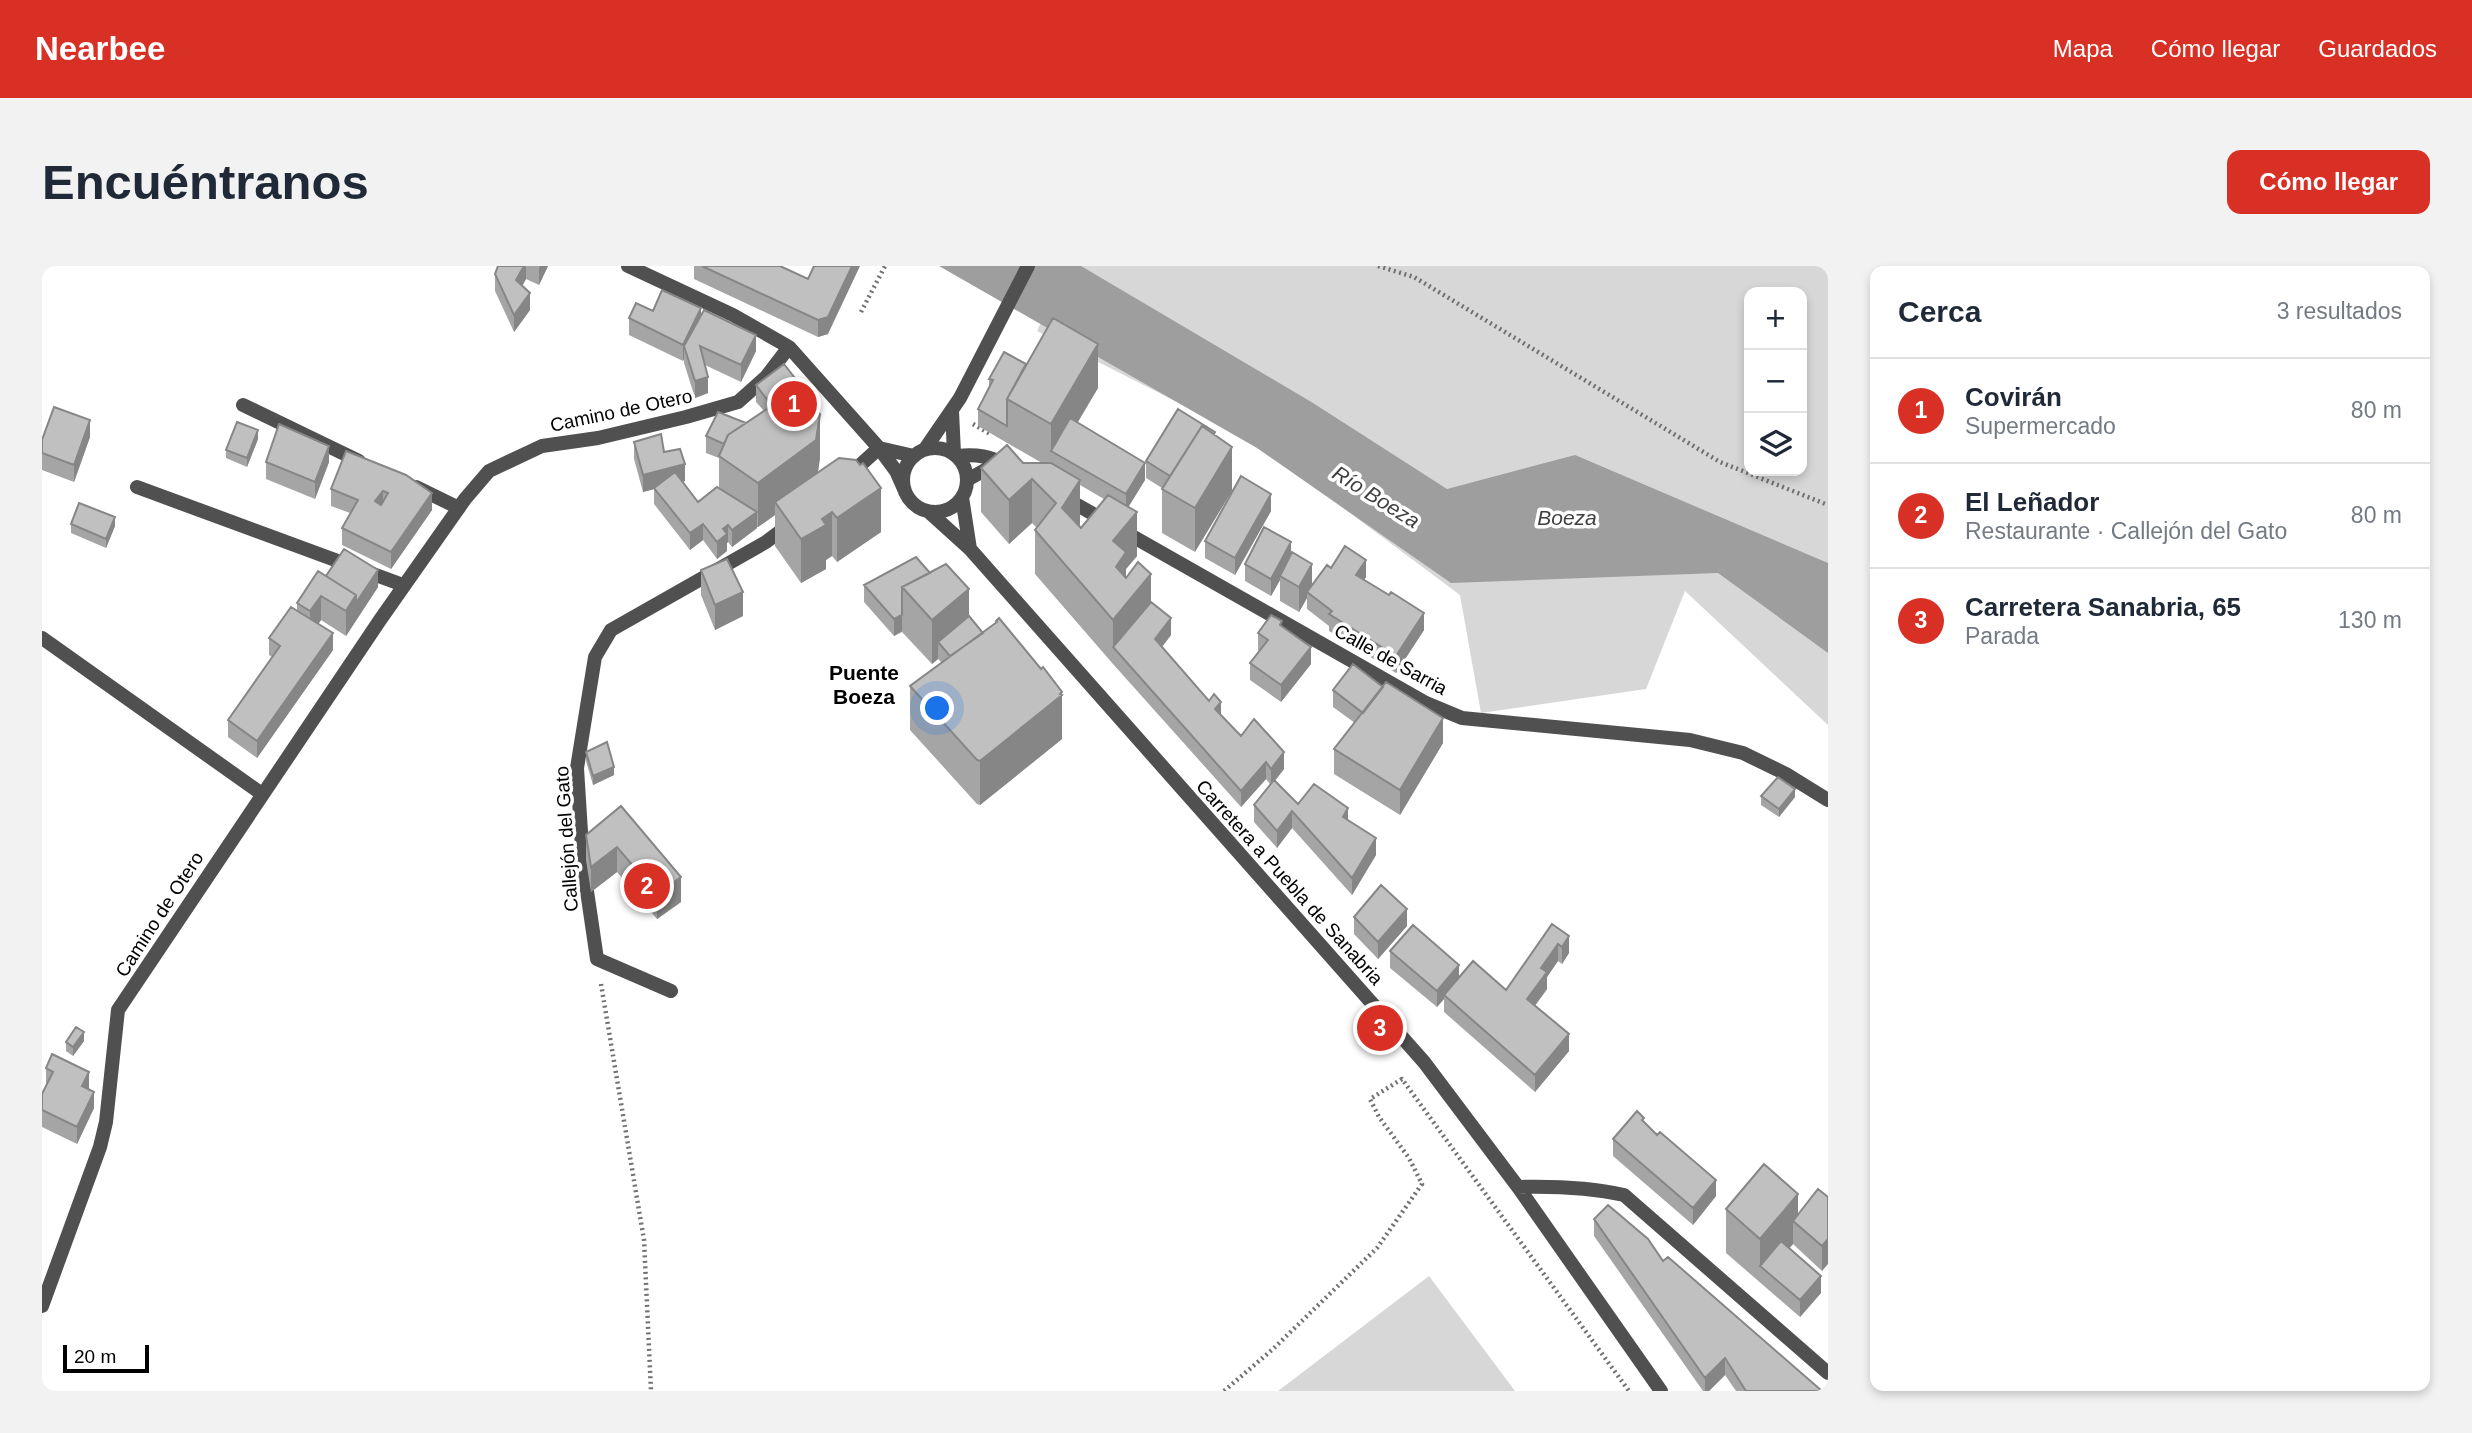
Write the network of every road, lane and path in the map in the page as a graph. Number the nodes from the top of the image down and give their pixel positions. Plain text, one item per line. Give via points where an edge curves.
1 (628, 266) edge
2 (885, 266) edge
3 (1028, 266) edge
4 (1378, 266) edge
5 (861, 312) dead end
6 (789, 347) junction
7 (243, 405) dead end
8 (956, 405) junction
9 (878, 448) junction
10 (919, 452) junction
11 (955, 455) junction
12 (1007, 466) junction
13 (374, 468) edge
14 (1026, 476) edge
15 (398, 479) edge
16 (967, 480) junction
17 (137, 487) dead end
18 (1048, 488) edge
19 (904, 489) junction
20 (830, 491) edge
21 (962, 497) junction
22 (1828, 505) edge
23 (458, 508) junction
24 (928, 511) junction
25 (798, 517) edge
26 (970, 549) junction
27 (403, 585) junction
28 (42, 638) edge
29 (262, 794) junction
30 (1828, 800) edge
31 (597, 959) junction
32 (671, 991) dead end
33 (1518, 1187) junction
34 (42, 1306) edge
35 (1828, 1373) edge
36 (651, 1391) edge
37 (1224, 1391) edge
38 (1629, 1391) edge
39 (1661, 1391) edge

1 - 6 street
2 - 5 path
3 - 8 street
4 - 22 path via 1414,277 1720,462
6 - 9 street
6 - 23 street, Camino de Otero via 766,377 738,402 598,439 542,446 489,471
7 - 13 street
8 - 10 street
8 - 11 street
9 - 10 street
9 - 19 street
9 - 20 street
10 - 11 street via 940,448
10 - 19 street via 904,471
11 - 12 street via 991,457
11 - 16 street
12 - 14 street
12 - 16 street
15 - 23 street
16 - 21 street
17 - 27 street
18 - 30 street, Calle de Sarria via 1426,703 1462,718 1690,740 1743,753
19 - 24 street via 911,501
21 - 24 street via 947,509
21 - 26 street
23 - 27 street, Camino de Otero
24 - 26 street, Carretera a Puebla de Sanabria
25 - 31 street, Callejón del Gato via 766,542 611,630 595,657 577,768 583,864
26 - 33 street, Carretera a Puebla de Sanabria via 1424,1062
27 - 29 street, Camino de Otero
28 - 29 street
29 - 34 street, Camino de Otero via 118,1010 100,1147
31 - 32 street
31 - 36 path via 644,1240
33 - 35 street via 1559,1185 1624,1195
33 - 39 street, Carretera a Puebla de Sanabria
37 - 38 path via 1377,1248 1422,1184 1370,1099 1402,1079

